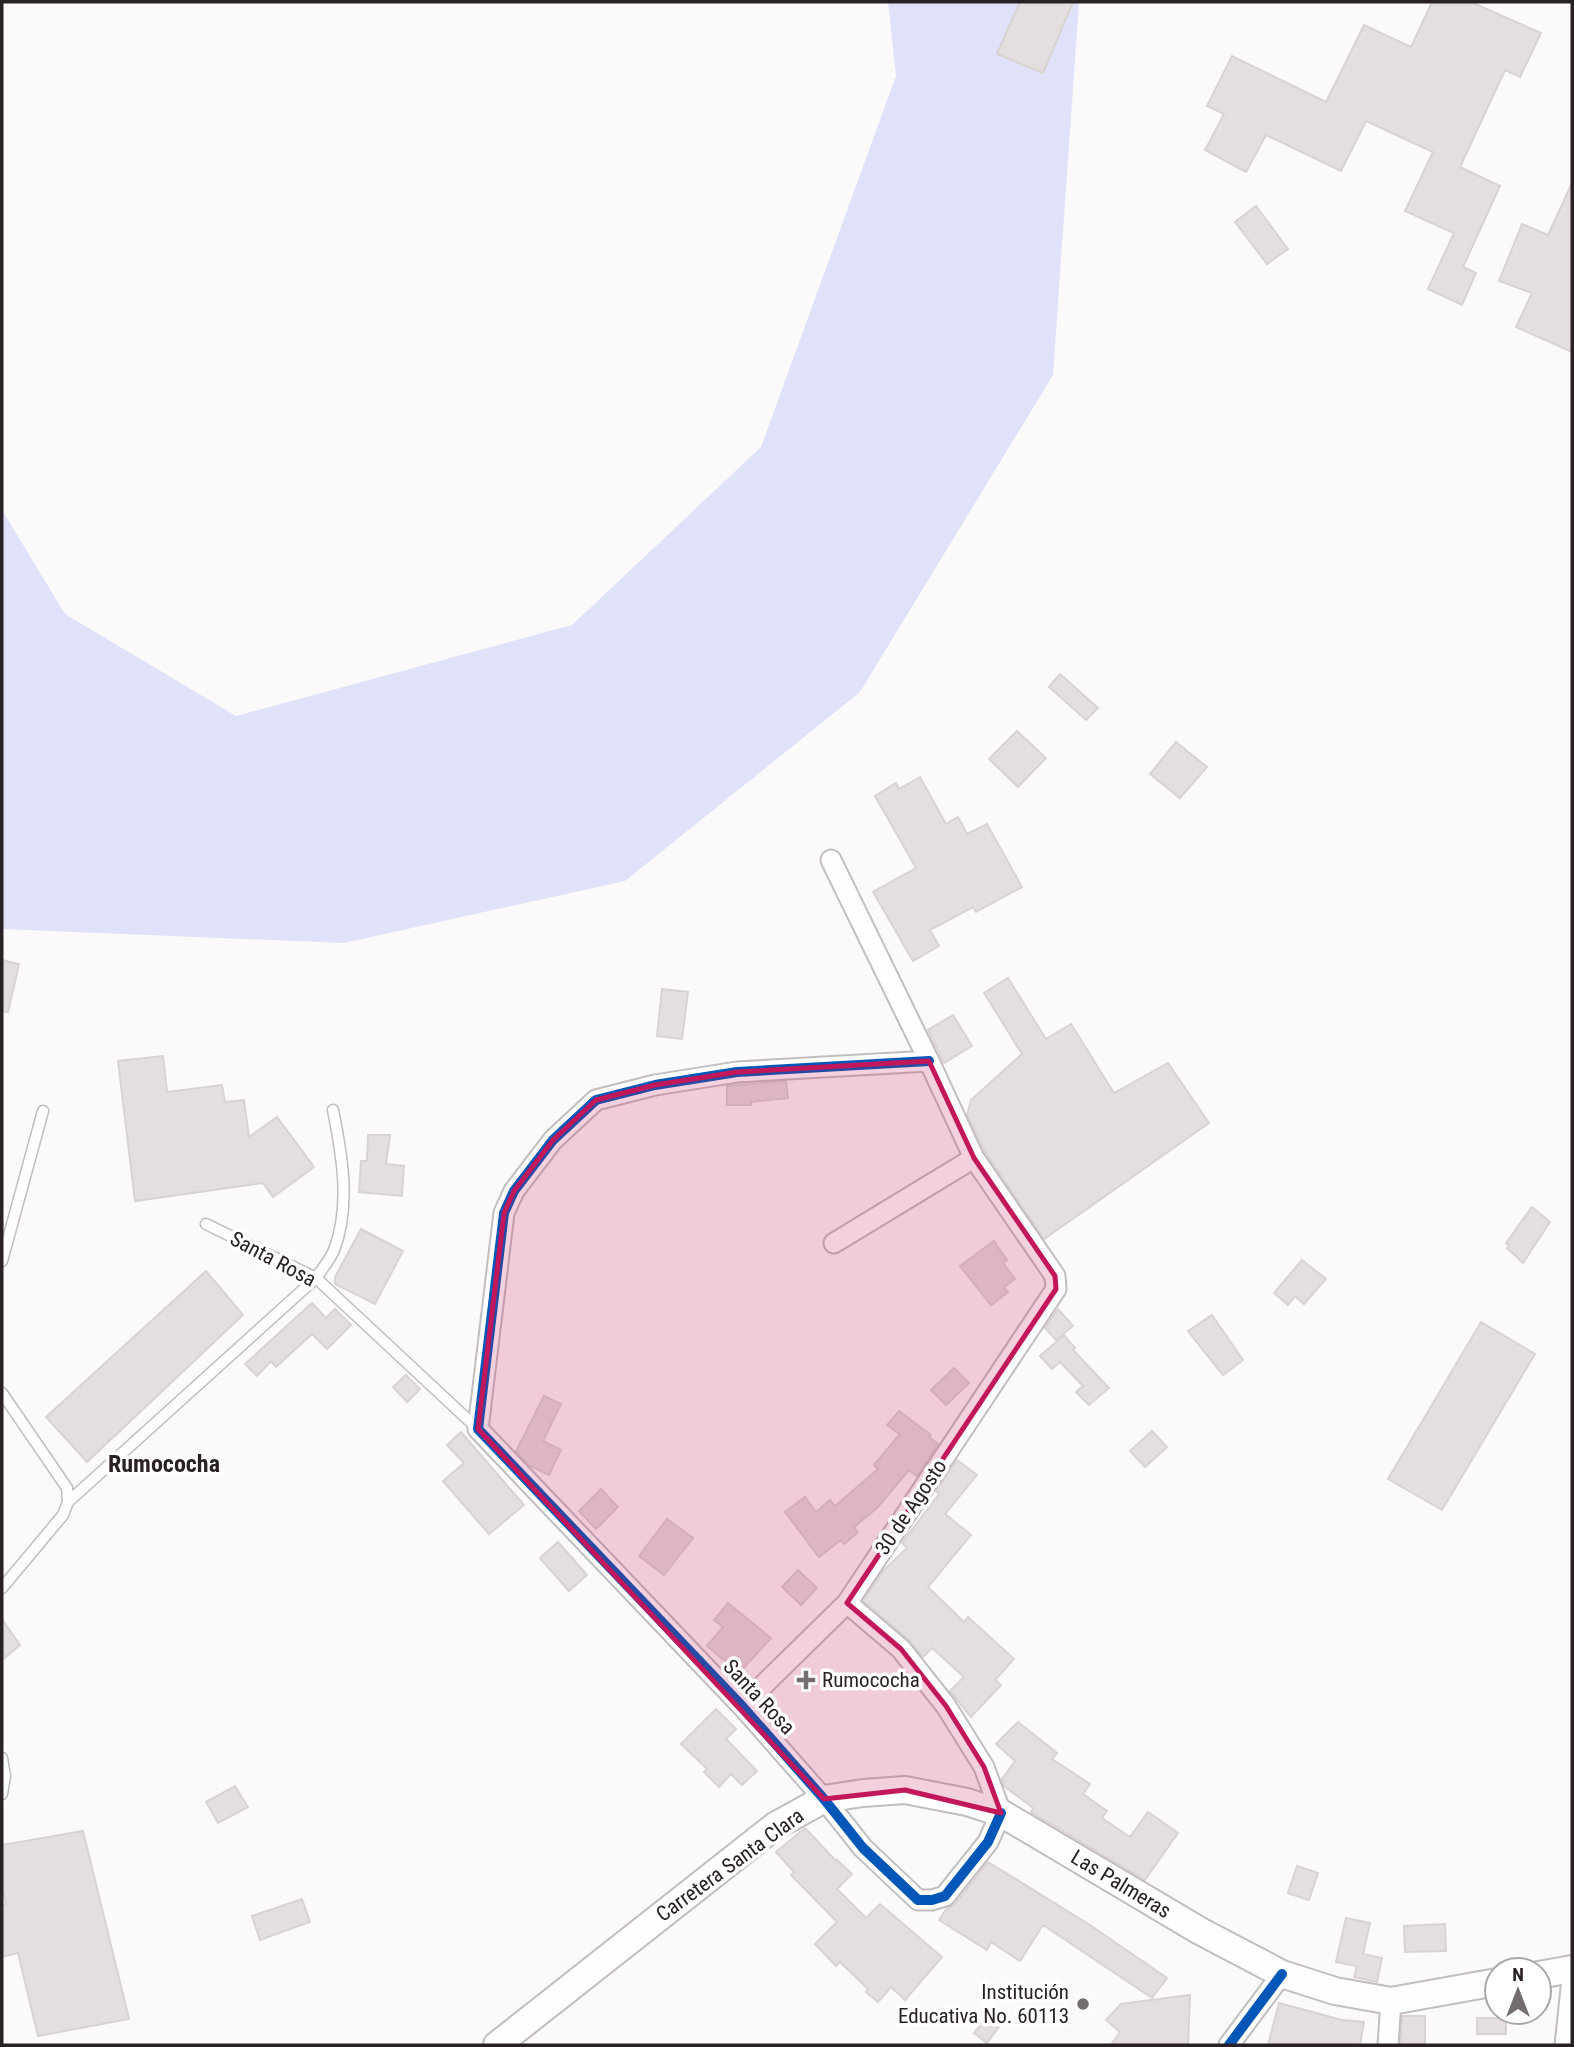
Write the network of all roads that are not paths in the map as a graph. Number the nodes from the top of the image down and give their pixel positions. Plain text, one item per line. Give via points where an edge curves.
1 (831, 860) dead end
2 (929, 1061) junction
3 (333, 1110) dead end
4 (43, 1111) dead end
5 (974, 1158) junction
6 (206, 1224) dead end
7 (834, 1243) dead end
8 (2, 1261) edge
9 (316, 1278) junction
10 (2, 1393) edge
11 (478, 1429) junction
12 (68, 1502) junction
13 (2, 1588) edge
14 (847, 1603) junction
15 (742, 1706) junction
16 (2, 1758) edge
17 (2, 1794) edge
18 (824, 1799) junction
19 (1001, 1813) junction
20 (1572, 1969) edge
21 (1553, 1972) edge
22 (1282, 1974) junction
23 (1572, 1979) edge
24 (1483, 1985) edge
25 (1391, 2001) junction
26 (497, 2045) edge
27 (1229, 2045) edge
28 (1388, 2045) edge
29 (1565, 2045) edge

1 - 2 street
2 - 5 street
2 - 11 street via 737,1072 655,1084 596,1100 553,1140 514,1191 504,1213
3 - 9 lane via 342,1153 343,1205 333,1254
4 - 8 lane
5 - 7 street
5 - 14 street, 30 de Agosto via 1055,1276 1056,1289
6 - 9 lane, Santa Rosa
9 - 11 lane, Santa Rosa
9 - 12 lane
10 - 12 lane via 66,1488
11 - 15 street, Santa Rosa
12 - 13 lane via 63,1515
14 - 15 street, 30 de Agosto
14 - 19 street via 901,1649 946,1706 984,1767
15 - 18 street, Santa Rosa
16 - 17 lane
18 - 19 street, Carretera Santa Clara via 905,1790
18 - 19 street, Santa Rosa via 863,1848 918,1900 945,1896 988,1842
18 - 26 street, Carretera Santa Clara via 757,1840
19 - 22 street, Las Palmeras via 1199,1931
20 - 21 street
22 - 25 street, Las Palmeras via 1335,1992
22 - 27 street
23 - 29 street
24 - 25 street, Las Palmeras
25 - 28 street

